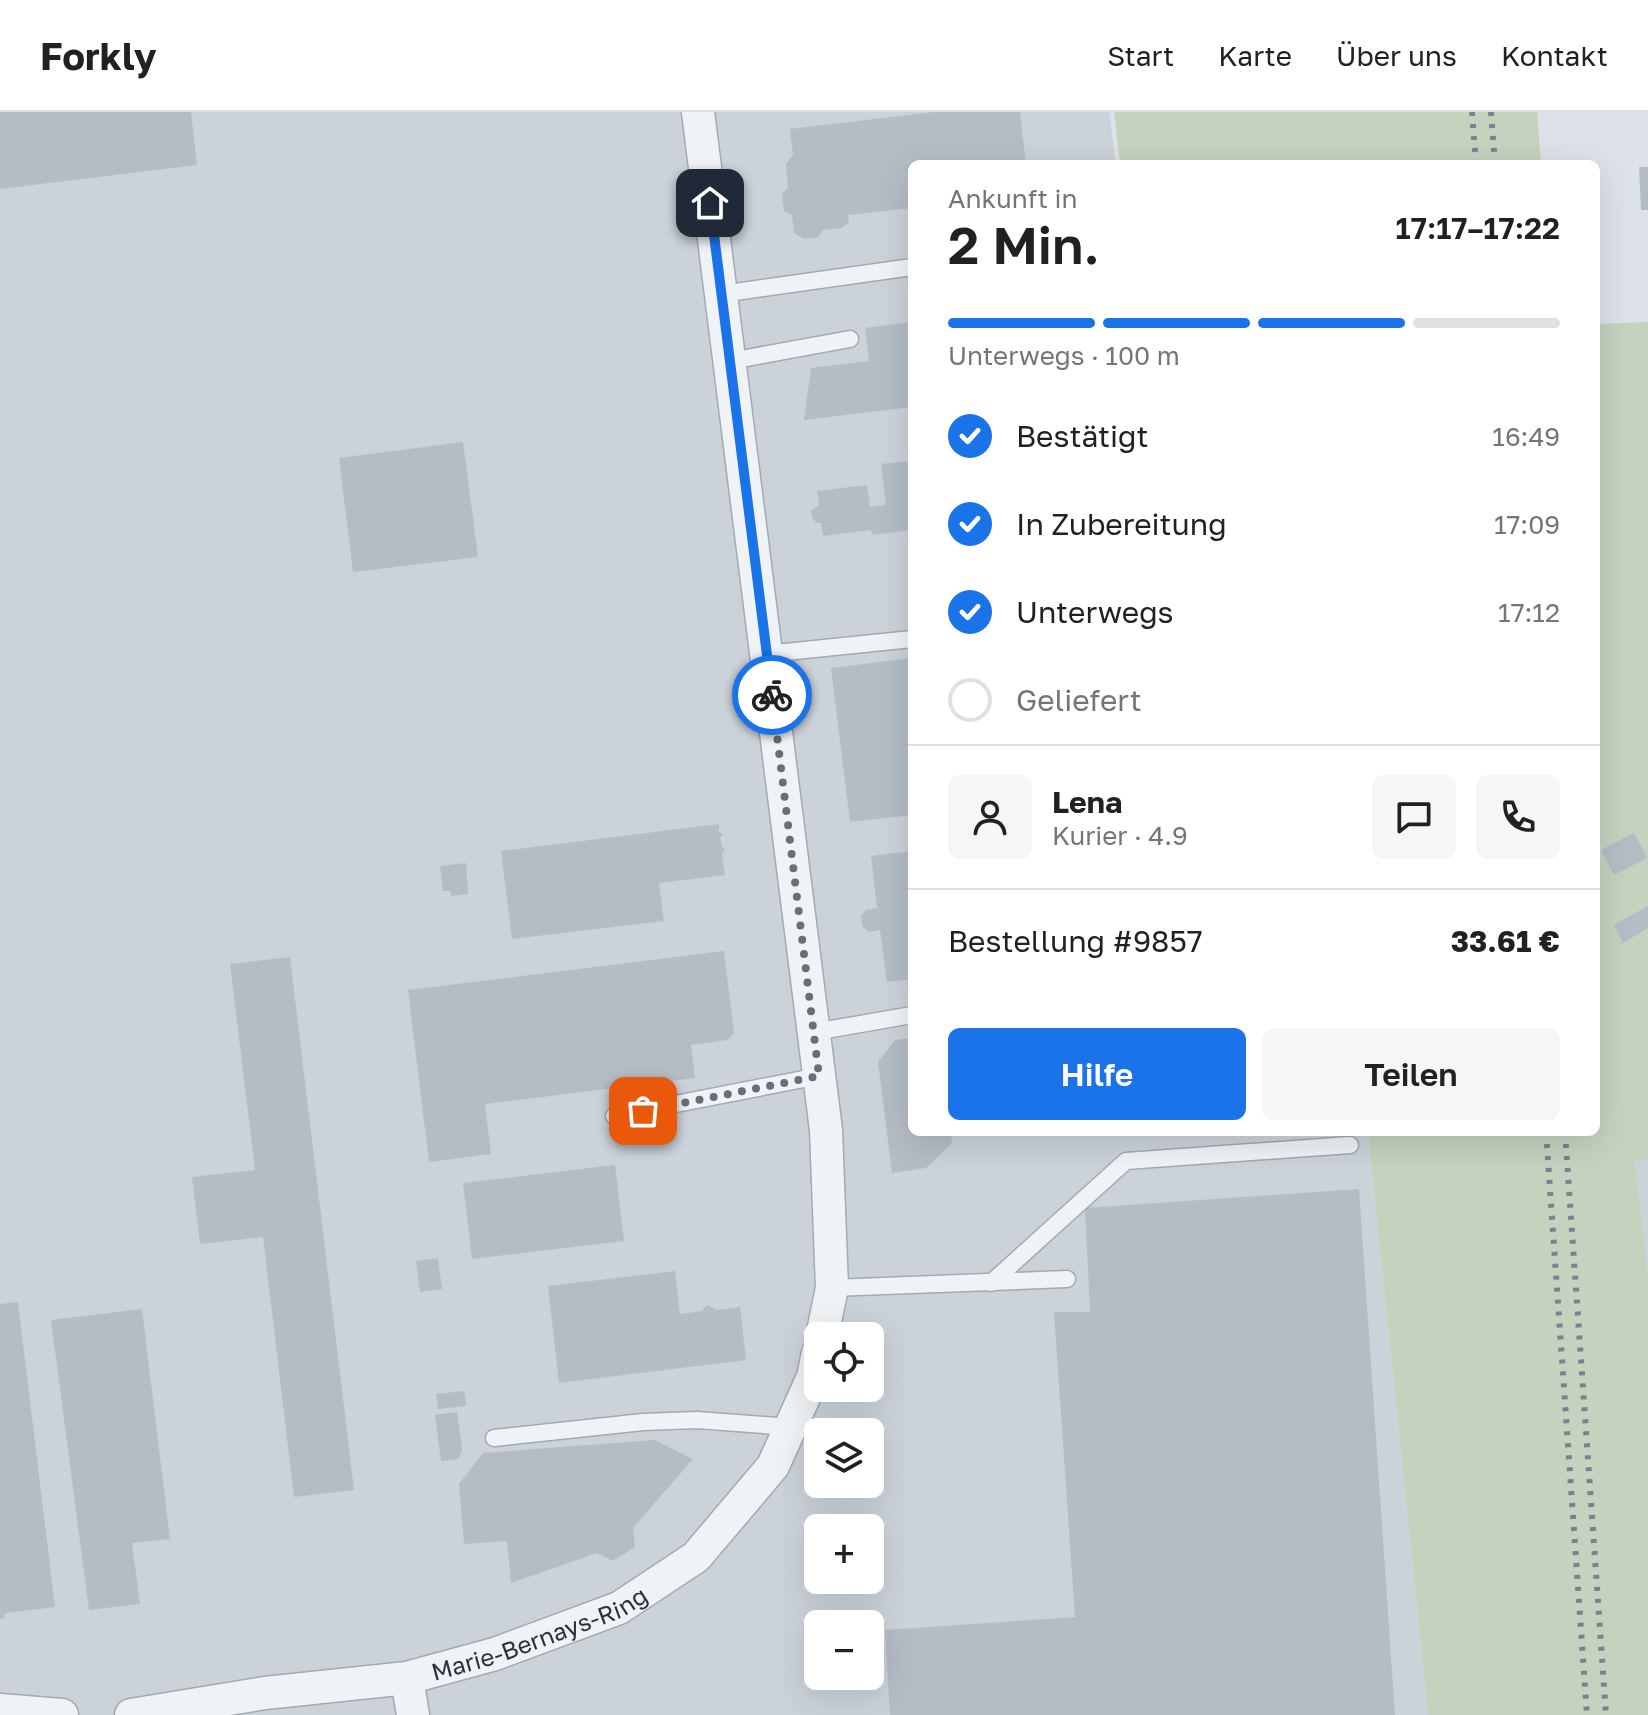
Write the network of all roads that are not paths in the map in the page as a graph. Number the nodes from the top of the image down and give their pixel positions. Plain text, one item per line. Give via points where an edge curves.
1 (698, 112) edge
2 (908, 268) edge
3 (721, 294) junction
4 (850, 339) dead end
5 (730, 361) junction
6 (908, 639) edge
7 (766, 654) junction
8 (908, 1016) edge
9 (814, 1032) junction
10 (819, 1076) junction
11 (614, 1116) dead end
12 (1350, 1145) dead end
13 (1067, 1279) dead end
14 (991, 1283) junction
15 (832, 1288) junction
16 (825, 1322) edge
17 (804, 1397) edge
18 (790, 1427) junction
19 (494, 1438) dead end
20 (407, 1678) junction
21 (0, 1710) edge
22 (62, 1715) edge
23 (131, 1715) edge
24 (413, 1715) edge

1 - 3 street
2 - 3 lane
3 - 5 street
4 - 5 lane
5 - 7 street
6 - 7 lane
7 - 9 street
8 - 9 lane
9 - 10 street
10 - 11 lane
10 - 15 street
12 - 14 lane via 1126,1161
13 - 14 lane
14 - 15 lane
15 - 16 street
17 - 18 street, Marie-Bernays-Ring
18 - 19 lane via 643,1422
18 - 20 street, Marie-Bernays-Ring via 773,1466 696,1557 645,1591 619,1608 495,1654
20 - 23 street, Marie-Bernays-Ring via 265,1693
20 - 24 street
21 - 22 street

